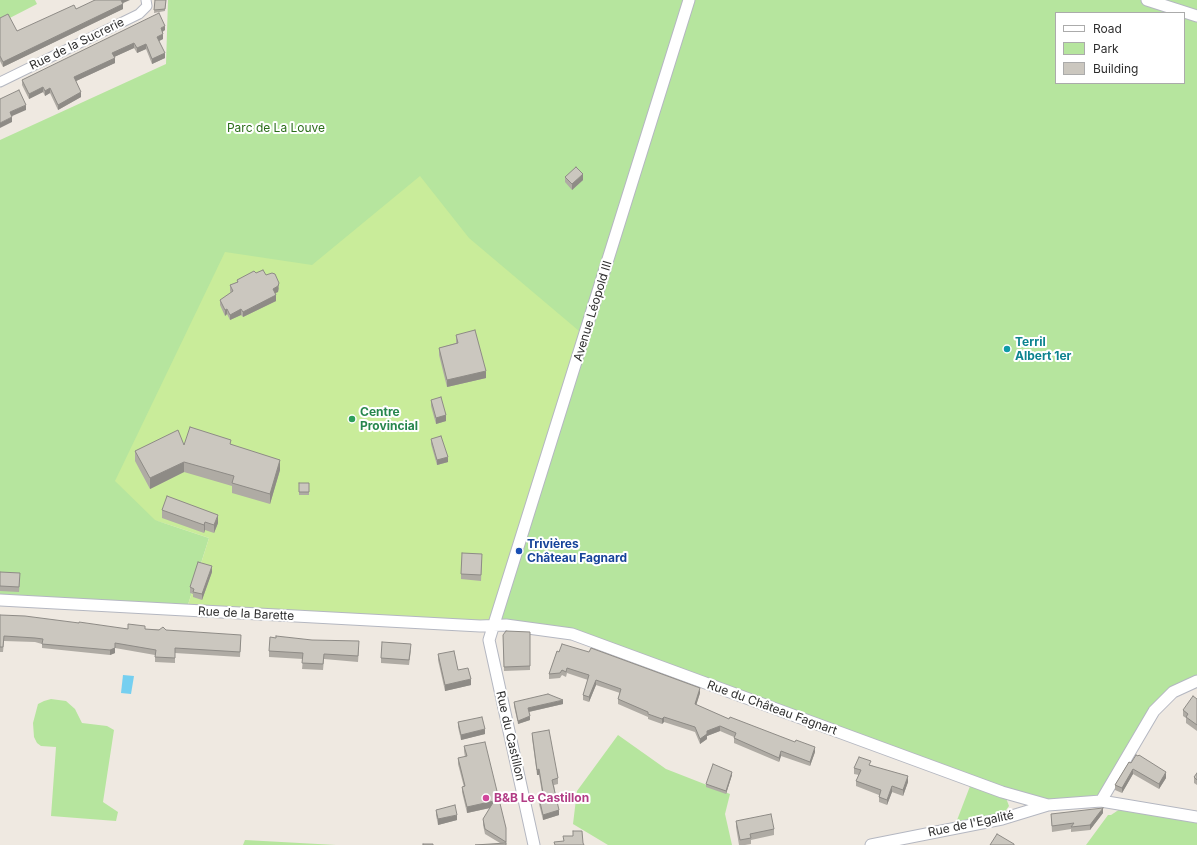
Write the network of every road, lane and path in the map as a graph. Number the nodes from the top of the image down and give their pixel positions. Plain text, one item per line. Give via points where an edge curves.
1 (146, 0) edge
2 (689, 0) edge
3 (1147, 0) edge
4 (1184, 12) edge
5 (1185, 12) edge
6 (1197, 16) edge
7 (0, 82) edge
8 (0, 600) edge
9 (494, 623) junction
10 (1197, 681) edge
11 (1101, 801) junction
12 (1048, 805) junction
13 (1197, 817) edge
14 (534, 845) edge
15 (871, 845) edge

1 - 7 street, Rue de la Sucrerie via 147,6 139,14
2 - 9 street, Avenue Léopold III
3 - 4 street
5 - 6 street
8 - 9 street, Rue de la Barette
9 - 12 street, Rue du Château Fagnart via 572,634 1002,792
9 - 14 street, Rue du Castillon via 489,640
10 - 11 street via 1173,692 1154,711
11 - 12 street
11 - 13 street
12 - 15 street, Rue de l'Egalité via 1002,819

